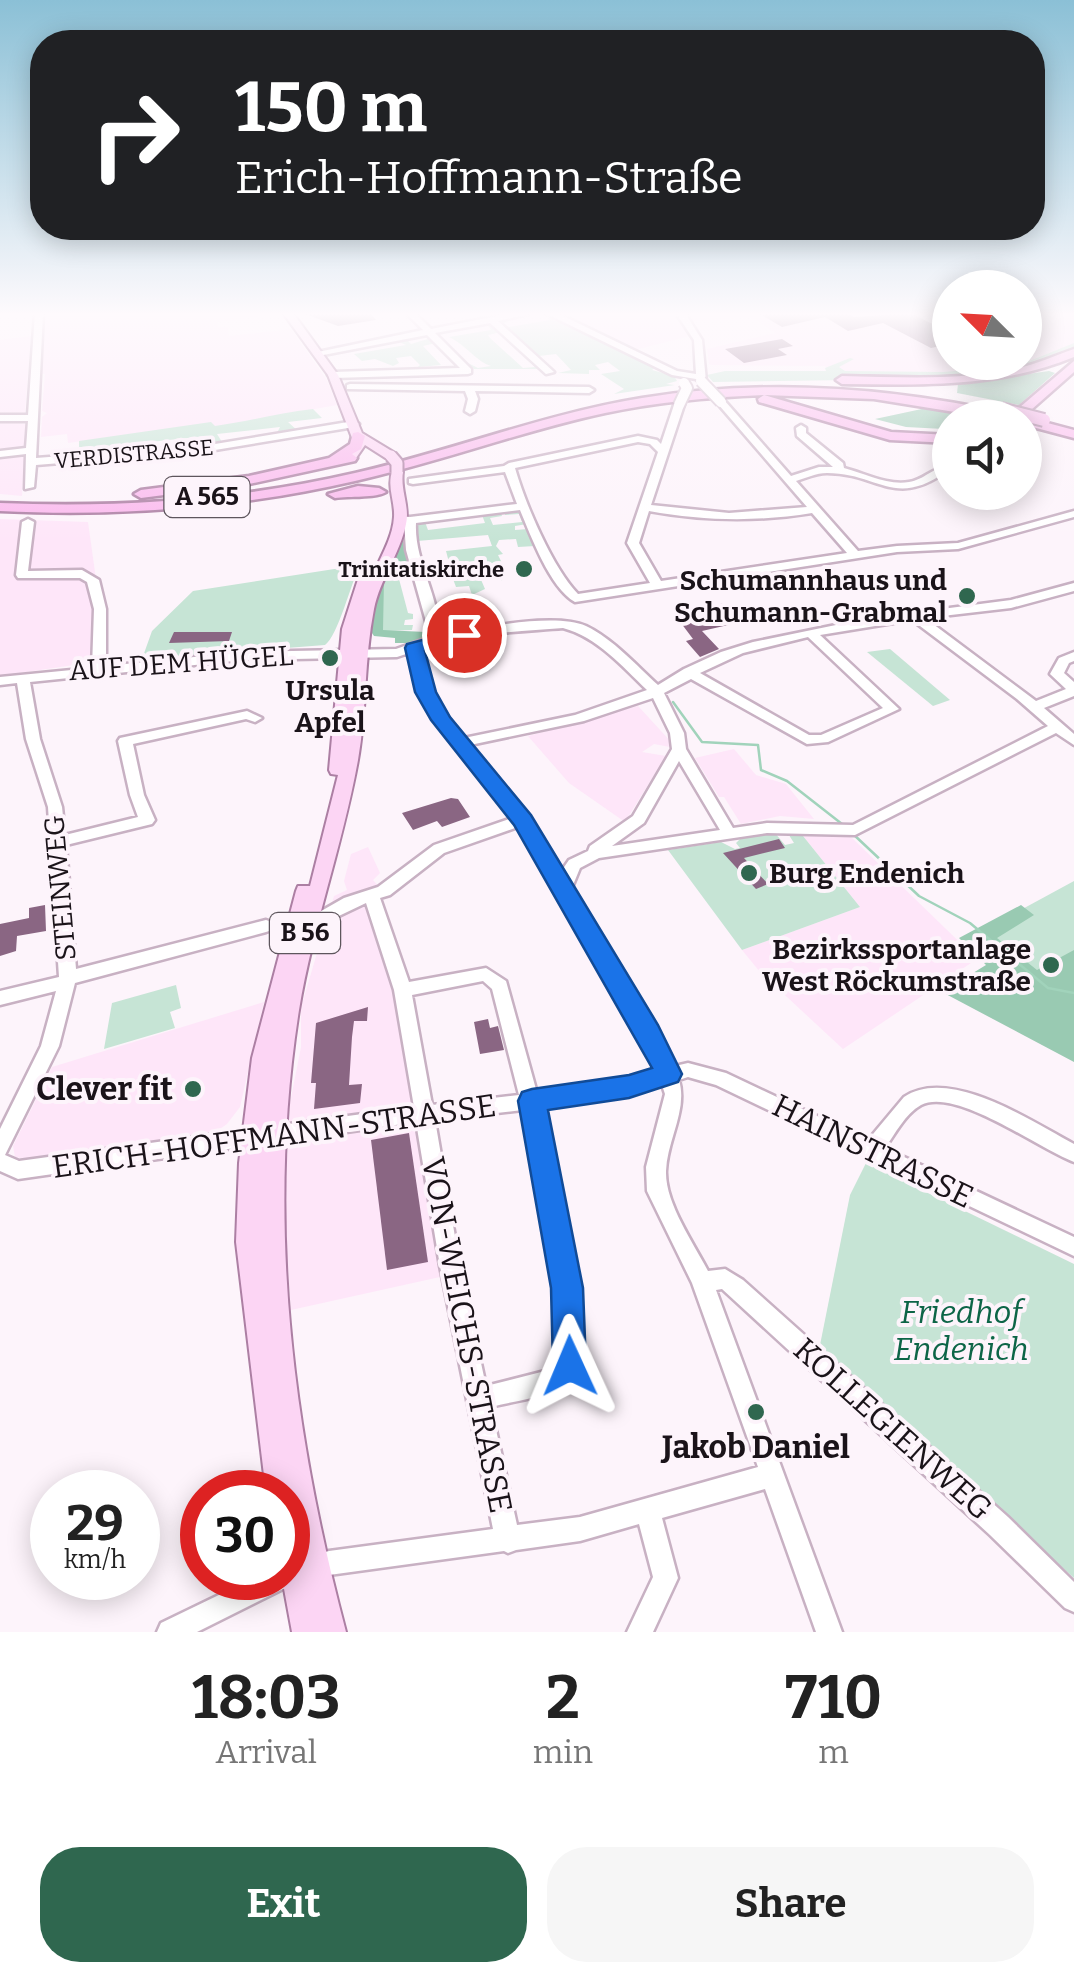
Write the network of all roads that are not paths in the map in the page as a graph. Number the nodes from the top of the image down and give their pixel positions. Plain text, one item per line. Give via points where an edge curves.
1 (35, 389) edge
2 (346, 389) edge
3 (346, 389) edge
4 (449, 389) edge
5 (660, 389) edge
6 (686, 389) edge
7 (697, 389) edge
8 (709, 389) edge
9 (852, 389) edge
10 (1061, 389) edge
11 (588, 390) dead end
12 (470, 391) junction
13 (704, 398) junction
14 (932, 400) edge
15 (932, 403) edge
16 (932, 404) edge
17 (470, 411) dead end
18 (1042, 411) edge
19 (586, 415) junction
20 (0, 418) edge
21 (33, 418) junction
22 (559, 422) junction
23 (1042, 423) edge
24 (801, 428) dead end
25 (1074, 432) edge
26 (361, 434) junction
27 (932, 434) edge
28 (932, 436) edge
29 (662, 450) junction
30 (0, 454) edge
31 (31, 456) junction
32 (350, 458) joint
33 (325, 462) junction
34 (508, 469) junction
35 (838, 471) junction
36 (932, 478) edge
37 (789, 480) junction
38 (413, 481) dead end
39 (29, 486) dead end
40 (379, 492) joint
41 (1, 503) edge
42 (525, 506) junction
43 (644, 507) junction
44 (814, 510) junction
45 (399, 511) junction
46 (1074, 514) edge
47 (28, 522) dead end
48 (856, 556) junction
49 (657, 585) junction
50 (1074, 587) edge
51 (575, 598) junction
52 (915, 616) junction
53 (571, 625) junction
54 (812, 634) junction
55 (433, 640) junction
56 (355, 643) junction
57 (414, 648) junction
58 (322, 653) junction
59 (1074, 656) edge
60 (99, 668) junction
61 (689, 672) junction
62 (23, 677) junction
63 (0, 681) edge
64 (1074, 690) edge
65 (656, 691) junction
66 (1034, 707) junction
67 (256, 718) dead end
68 (1056, 727) junction
69 (125, 741) junction
70 (1074, 741) edge
71 (459, 742) junction
72 (105, 745) dead end
73 (679, 750) junction
74 (522, 820) junction
75 (729, 833) junction
76 (60, 841) junction
77 (576, 862) junction
78 (548, 866) junction
79 (563, 889) junction
80 (372, 896) junction
81 (322, 918) dead end
82 (266, 926) dead end
83 (67, 980) junction
84 (403, 990) junction
85 (0, 998) edge
86 (668, 1074) junction
87 (532, 1101) junction
88 (423, 1114) junction
89 (263, 1137) junction
90 (0, 1149) edge
91 (872, 1151) junction
92 (1074, 1154) edge
93 (0, 1162) edge
94 (1074, 1247) edge
95 (702, 1281) junction
96 (478, 1399) junction
97 (277, 1470) edge
98 (287, 1470) edge
99 (773, 1474) junction
100 (648, 1512) junction
101 (508, 1541) junction
102 (310, 1570) edge
103 (310, 1599) edge
104 (236, 1600) edge
105 (301, 1600) edge
106 (1074, 1600) edge
107 (170, 1632) edge
108 (308, 1632) edge
109 (330, 1632) edge
110 (640, 1632) edge
111 (829, 1632) edge

1 - 21 street
2 - 26 main road
3 - 26 main road
4 - 12 street
5 - 19 highway
6 - 29 street, bridge
7 - 19 highway, A 565
8 - 37 street, bridge
9 - 14 highway, A 565
10 - 18 highway
11 - 12 street via 528,396
12 - 17 street
13 - 19 highway
13 - 22 highway
13 - 28 highway via 761,398 890,436
15 - 22 highway, A 565 via 749,391 644,402
16 - 27 highway via 886,402 864,411 872,424
19 - 41 highway, A 565 via 250,491 112,504
20 - 21 street
21 - 31 street
22 - 41 highway, A 565 via 357,476 252,496 108,509
23 - 25 highway, A 565
24 - 35 street via 839,464
26 - 31 street, VERDISTRASSE
26 - 32 main road
26 - 33 highway via 352,449
26 - 45 main road, B 56, bridge via 397,462
29 - 34 street via 638,440
29 - 43 street
30 - 31 street, VERDISTRASSE
31 - 39 street
32 - 33 highway
33 - 41 highway via 190,490
34 - 38 street
34 - 42 street
35 - 36 street via 907,488
35 - 37 street
37 - 44 street
40 - 41 highway via 156,515 57,514
40 - 45 main road
42 - 45 street
42 - 51 street via 556,574
43 - 44 street via 754,518
43 - 49 street via 632,550
44 - 48 street
45 - 55 street via 435,623
45 - 56 main road, B 56 via 357,594
46 - 48 street via 958,546
47 - 60 street via 22,575 82,574 93,580 100,609
48 - 49 street
49 - 51 street
50 - 52 street via 1010,605
51 - 53 street
52 - 54 street
52 - 66 street
53 - 55 street
53 - 65 street via 605,644
54 - 61 street via 750,646
54 - 61 street via 892,709 806,740
55 - 57 street
56 - 57 street
56 - 57 street via 398,653
56 - 58 street, AUF DEM HÜGEL
56 - 58 street
56 - 89 main road, B 56 via 347,778
57 - 71 street via 426,692
58 - 60 street, AUF DEM HÜGEL
59 - 64 street via 1056,674
60 - 62 street, AUF DEM HÜGEL
61 - 65 street
62 - 63 street, AUF DEM HÜGEL
62 - 76 street, STEINWEG
64 - 66 street
65 - 71 street via 558,726
65 - 73 street
66 - 68 street
67 - 69 street
68 - 70 street
68 - 75 street via 849,830 792,826
69 - 72 street
69 - 76 street via 147,820
71 - 74 street
73 - 75 street
73 - 77 street via 633,825
74 - 78 street
74 - 80 street via 438,849
75 - 77 street
76 - 83 street, STEINWEG
77 - 78 street
77 - 79 street
78 - 79 street
79 - 86 street
80 - 81 street
80 - 84 street, VON-WEICHS-STRASSE
82 - 83 street
83 - 85 street
83 - 90 street, STEINWEG via 50,1046
84 - 87 street via 492,976
84 - 88 street, VON-WEICHS-STRASSE
86 - 87 street, ERICH-HOFFMANN-STRASSE via 629,1087
86 - 91 street, HAINSTRASSE via 706,1072
86 - 95 street via 674,1094 656,1180
87 - 88 street, ERICH-HOFFMANN-STRASSE
87 - 96 street via 558,1228 572,1357 555,1379
88 - 89 street, ERICH-HOFFMANN-STRASSE
88 - 96 street, VON-WEICHS-STRASSE
89 - 93 street, ERICH-HOFFMANN-STRASSE via 30,1170
89 - 97 main road, B 56 via 248,1242
89 - 98 main road, B 56
91 - 92 street via 909,1105 937,1094 971,1102
91 - 94 street, HAINSTRASSE
95 - 99 street
95 - 106 street, KOLLEGIENWEG via 725,1279 736,1287
96 - 101 street, VON-WEICHS-STRASSE
99 - 100 street
99 - 111 street
100 - 101 street
100 - 110 street via 666,1578
101 - 102 street
103 - 109 main road, B 56
104 - 107 street
105 - 108 main road, B 56

